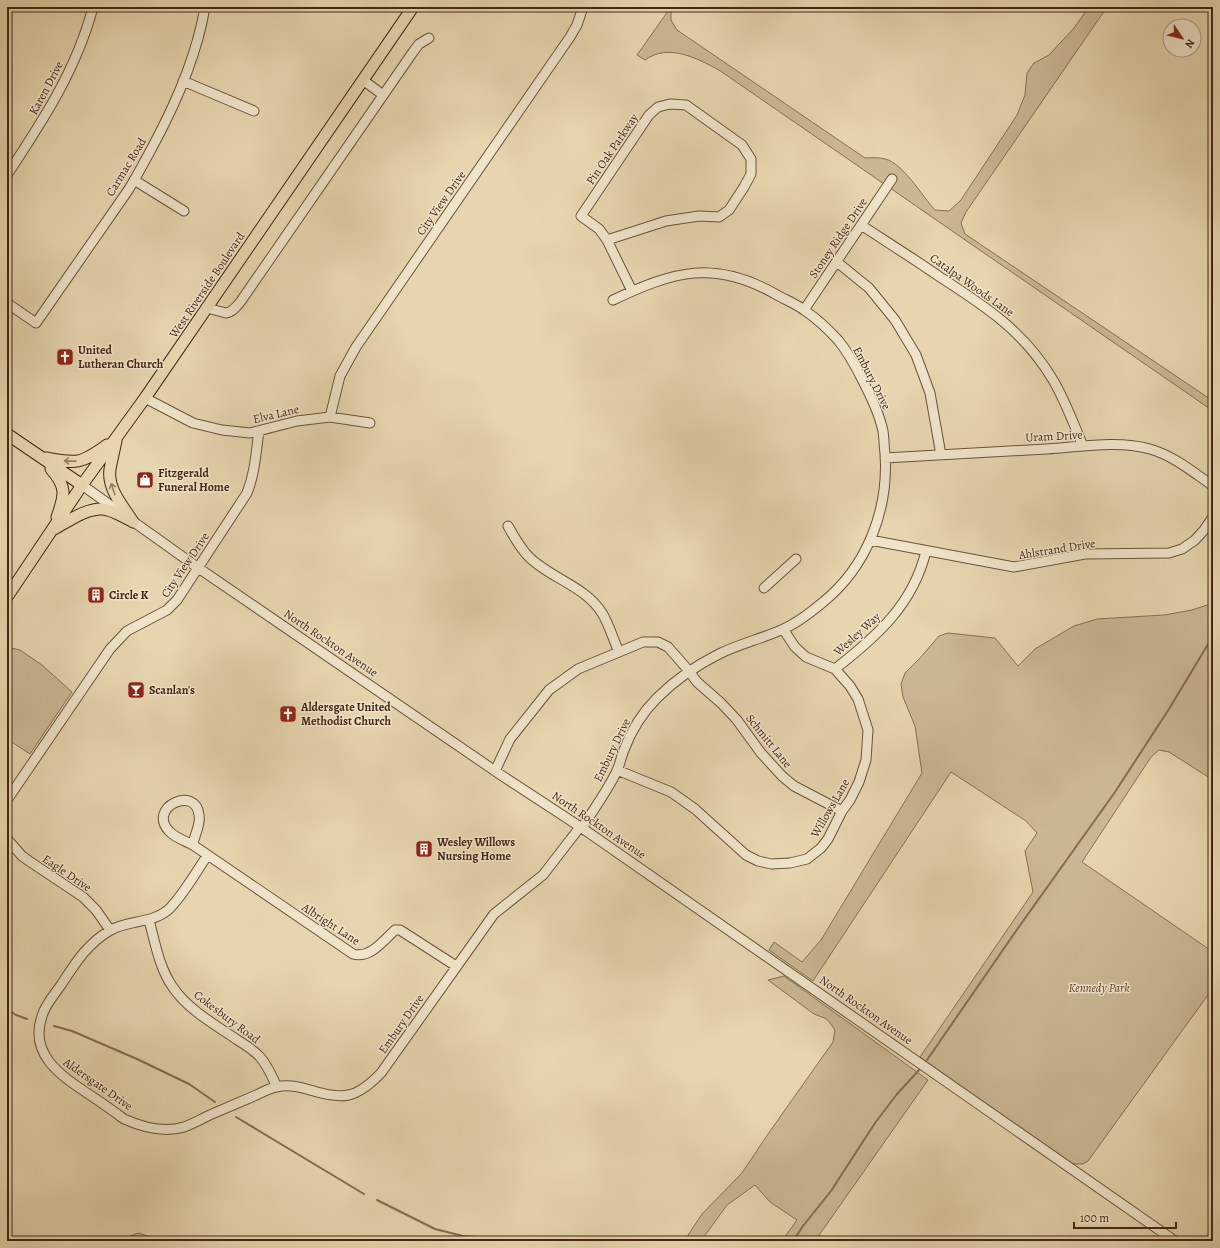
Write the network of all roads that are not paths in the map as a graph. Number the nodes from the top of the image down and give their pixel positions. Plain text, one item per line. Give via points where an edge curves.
1 (93, 7) edge
2 (205, 7) edge
3 (413, 7) edge
4 (583, 7) edge
5 (429, 38) dead end
6 (363, 80) junction
7 (183, 81) junction
8 (384, 95) junction
9 (254, 111) dead end
10 (7, 175) edge
11 (892, 179) dead end
12 (134, 180) junction
13 (184, 211) dead end
14 (861, 225) junction
15 (607, 240) junction
16 (837, 262) junction
17 (632, 291) junction
18 (613, 300) dead end
19 (7, 302) edge
20 (207, 308) junction
21 (804, 310) junction
22 (145, 398) junction
23 (330, 417) junction
24 (370, 423) dead end
25 (259, 431) junction
26 (7, 434) edge
27 (116, 438) junction
28 (1082, 446) junction
29 (941, 455) junction
30 (42, 458) junction
31 (885, 458) junction
32 (82, 485) junction
33 (1213, 486) edge
34 (1213, 517) edge
35 (133, 522) junction
36 (508, 526) dead end
37 (52, 530) junction
38 (870, 540) junction
39 (926, 551) junction
40 (796, 559) dead end
41 (197, 567) junction
42 (764, 588) dead end
43 (7, 597) edge
44 (783, 629) junction
45 (619, 652) junction
46 (835, 669) junction
47 (689, 671) junction
48 (617, 770) junction
49 (495, 771) junction
50 (7, 800) edge
51 (842, 811) junction
52 (581, 827) junction
53 (7, 839) edge
54 (193, 845) junction
55 (207, 856) junction
56 (149, 920) junction
57 (110, 930) junction
58 (456, 966) junction
59 (277, 1087) junction
60 (184, 1127) joint
61 (1175, 1241) edge

1 - 10 street, Karen Drive via 58,95
2 - 7 street, Carmac Road via 195,48
3 - 6 main road, West Riverside Boulevard
4 - 23 street, City View Drive via 570,37 356,347 340,376
5 - 8 street via 419,44
6 - 8 street
6 - 20 main road, West Riverside Boulevard
7 - 9 street
7 - 12 street, Carmac Road via 168,116
8 - 20 street via 237,306 226,313
11 - 14 street, Stoney Ridge Drive
12 - 13 street
12 - 19 street, Carmac Road via 36,323
14 - 16 street, Stoney Ridge Drive
14 - 28 street, Catalpa Woods Lane via 995,314 1015,331 1054,380
15 - 15 street, Pin Oak Parkway via 581,216 649,115 658,106 686,106 742,145 751,159 751,174 744,187 729,210 719,216 666,220
15 - 17 street
16 - 21 street, Stoney Ridge Drive
16 - 29 street via 869,288 895,320 916,355 930,393
17 - 18 street, Embury Drive
17 - 21 street, Embury Drive via 674,275 724,273 751,281
20 - 22 main road, West Riverside Boulevard
21 - 31 street, Embury Drive via 837,339 857,370 878,413 883,432
22 - 25 street, Elva Lane via 203,426 222,430
22 - 27 main road, West Riverside Boulevard
23 - 24 street, Elva Lane
23 - 25 street, Elva Lane via 297,421
25 - 41 street, City View Drive via 254,471 247,493
26 - 30 main road, North Rockton Avenue
27 -> 30 main road via 93,456 82,460 71,462
27 - 32 main road, West Riverside Boulevard
35 -> 27 main road via 112,486 110,469
28 - 29 street, Uram Drive
28 - 33 street, Uram Drive via 1133,446 1164,454
29 - 31 street, Uram Drive
30 - 32 main road, North Rockton Avenue
30 - 37 main road via 63,486 63,496
31 - 38 street, Embury Drive via 883,501
32 - 35 street, North Rockton Avenue
32 - 37 main road, West Riverside Boulevard
34 - 39 street, Ahlstrand Drive via 1195,540 1182,549 1169,553 1084,554 1014,567
35 - 37 main road via 104,509 84,512
35 - 41 street, North Rockton Avenue
36 - 45 street via 528,556 585,595 601,612
37 - 43 main road, West Riverside Boulevard
38 - 39 street, Ahlstrand Drive
38 - 44 street, Embury Drive via 850,575 839,587 802,618
39 - 46 street, Wesley Way via 922,568 903,603 883,629
40 - 42 street
41 - 49 street, North Rockton Avenue
41 - 50 street, City View Drive via 177,600 167,610 127,631 110,649
44 - 46 street, Willows Lane via 795,647 806,657
44 - 47 street, Embury Drive via 719,654
45 - 47 street, Schmitt Lane via 643,642 658,642 668,647
45 - 49 street, Schmitt Lane via 578,669 549,690 510,739
46 - 51 street, Willows Lane via 858,700 868,730 866,760 860,782
47 - 48 street, Embury Drive via 657,698 637,724 624,748
47 - 51 street, Schmitt Lane via 737,720 782,776 794,786
48 - 51 street, Willows Lane via 671,792 695,809 746,855 771,864 807,859 828,839
48 - 52 street, Embury Drive
49 - 52 street, North Rockton Avenue
52 - 58 street, Embury Drive via 543,874 494,914
52 - 61 street, North Rockton Avenue
53 - 57 street, Eagle Drive via 22,856 92,904
54 - 54 street, Albright Lane via 169,832 166,826 165,812 175,802 187,801 198,809 200,816
54 - 55 street, Albright Lane
55 - 56 street, Aldersgate Drive via 168,910
55 - 58 street, Albright Lane via 353,954 369,953 395,930 400,930
56 - 57 street, Aldersgate Drive via 132,922
56 - 59 street, Cokesbury Road via 164,970 177,992 204,1017 260,1057
57 - 60 street, Aldersgate Drive via 86,949 47,1005 39,1028 45,1057 58,1072 124,1119 152,1128
58 - 59 street, Embury Drive via 381,1073 363,1089 342,1097 294,1086
59 - 60 street, Embury Drive

